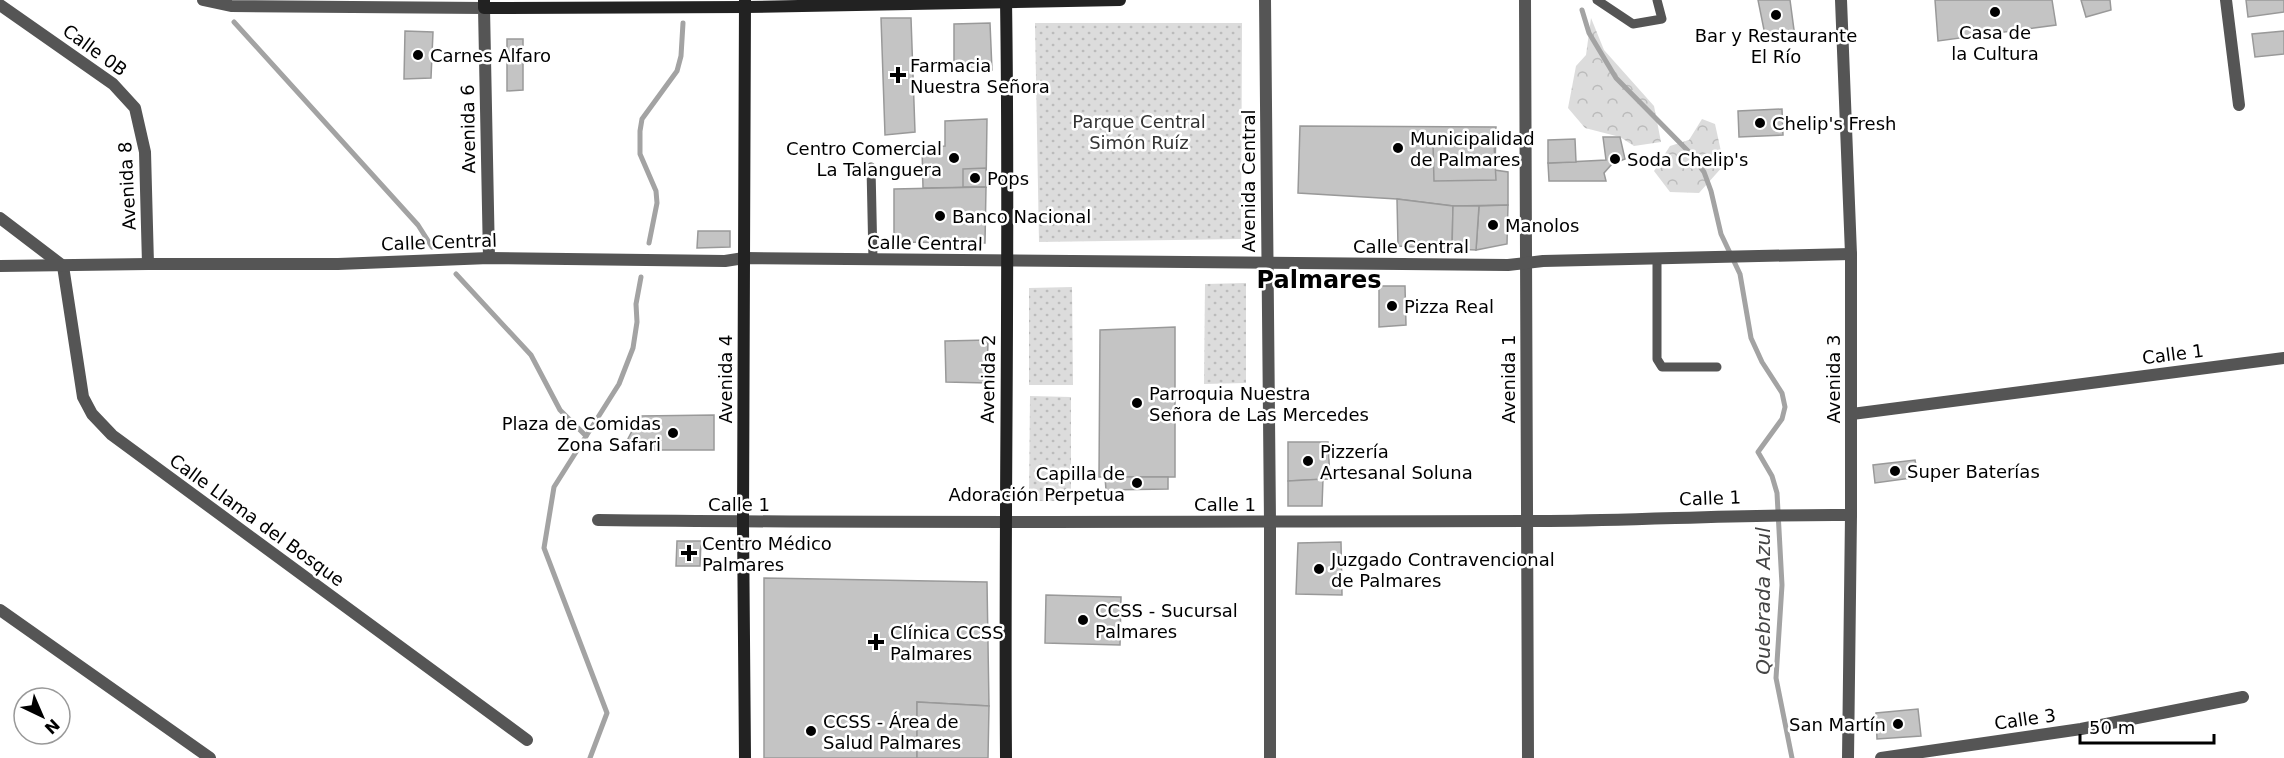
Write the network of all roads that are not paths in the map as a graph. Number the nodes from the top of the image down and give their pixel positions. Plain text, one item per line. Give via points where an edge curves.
1 (203, 0) edge
2 (1120, 0) edge
3 (1265, 0) edge
4 (1525, 0) edge
5 (1597, 0) edge
6 (1657, 0) edge
7 (1841, 0) edge
8 (2226, 0) edge
9 (1006, 1) edge
10 (832, 2) edge
11 (816, 3) edge
12 (484, 4) edge
13 (745, 4) edge
14 (0, 5) edge
15 (2240, 105) dead end
16 (135, 108) joint
17 (871, 167) dead end
18 (0, 218) edge
19 (1851, 254) junction
20 (489, 258) junction
21 (744, 258) junction
22 (873, 260) junction
23 (1657, 260) junction
24 (1008, 262) junction
25 (1267, 262) junction
26 (148, 264) junction
27 (1526, 264) junction
28 (0, 266) edge
29 (63, 266) junction
30 (2284, 358) edge
31 (1717, 367) dead end
32 (1852, 414) junction
33 (1851, 515) junction
34 (598, 520) dead end
35 (1527, 520) junction
36 (743, 522) junction
37 (1270, 522) junction
38 (1005, 523) junction
39 (0, 610) edge
40 (2243, 697) dead end
41 (527, 740) dead end
42 (210, 758) edge
43 (745, 758) edge
44 (1006, 758) edge
45 (1270, 758) edge
46 (1528, 758) edge
47 (1848, 758) edge
48 (1881, 758) edge

1 - 12 street via 231,6
2 - 9 main road
3 - 25 street, Avenida Central
4 - 27 street, Avenida 1
5 - 6 lane via 1633,24 1662,19
7 - 19 street, Avenida 3
8 - 15 street
9 - 10 main road
9 - 24 main road, Avenida 2
10 - 11 main road
11 - 13 main road
12 - 13 main road
12 - 20 street, Avenida 6
13 - 21 main road, Avenida 4
14 - 16 street, Calle 0B via 113,84
16 - 26 street, Avenida 8 via 145,152
17 - 22 lane
18 - 29 street
19 - 23 street, Calle Central
19 - 32 street, Avenida 3
20 - 21 street, Calle Central
20 - 26 street, Calle Central via 338,264
21 - 22 street, Calle Central
21 - 36 main road, Avenida 4
22 - 24 street, Calle Central
23 - 27 street, Calle Central
23 - 31 lane via 1659,364
24 - 25 street, Calle Central
24 - 38 main road, Avenida 2
25 - 27 street, Calle Central
25 - 37 street, Avenida Central
26 - 29 street, Calle Central
27 - 35 street, Avenida 1
28 - 29 street, Calle Central
29 - 41 street, Calle Llama del Bosque via 83,397 92,414 112,435
30 - 32 street, Calle 1
32 - 33 street, Avenida 3
33 - 35 street, Calle 1
33 - 47 street, Avenida 3
34 - 36 street, Calle 1
35 - 37 street, Calle 1
35 - 46 street, Avenida 1
36 - 38 street, Calle 1
36 - 43 main road, Avenida 4
37 - 38 street, Calle 1
37 - 45 street, Avenida Central
38 - 44 main road, Avenida 2
39 - 42 street
40 - 48 street, Calle 3 via 2081,729

